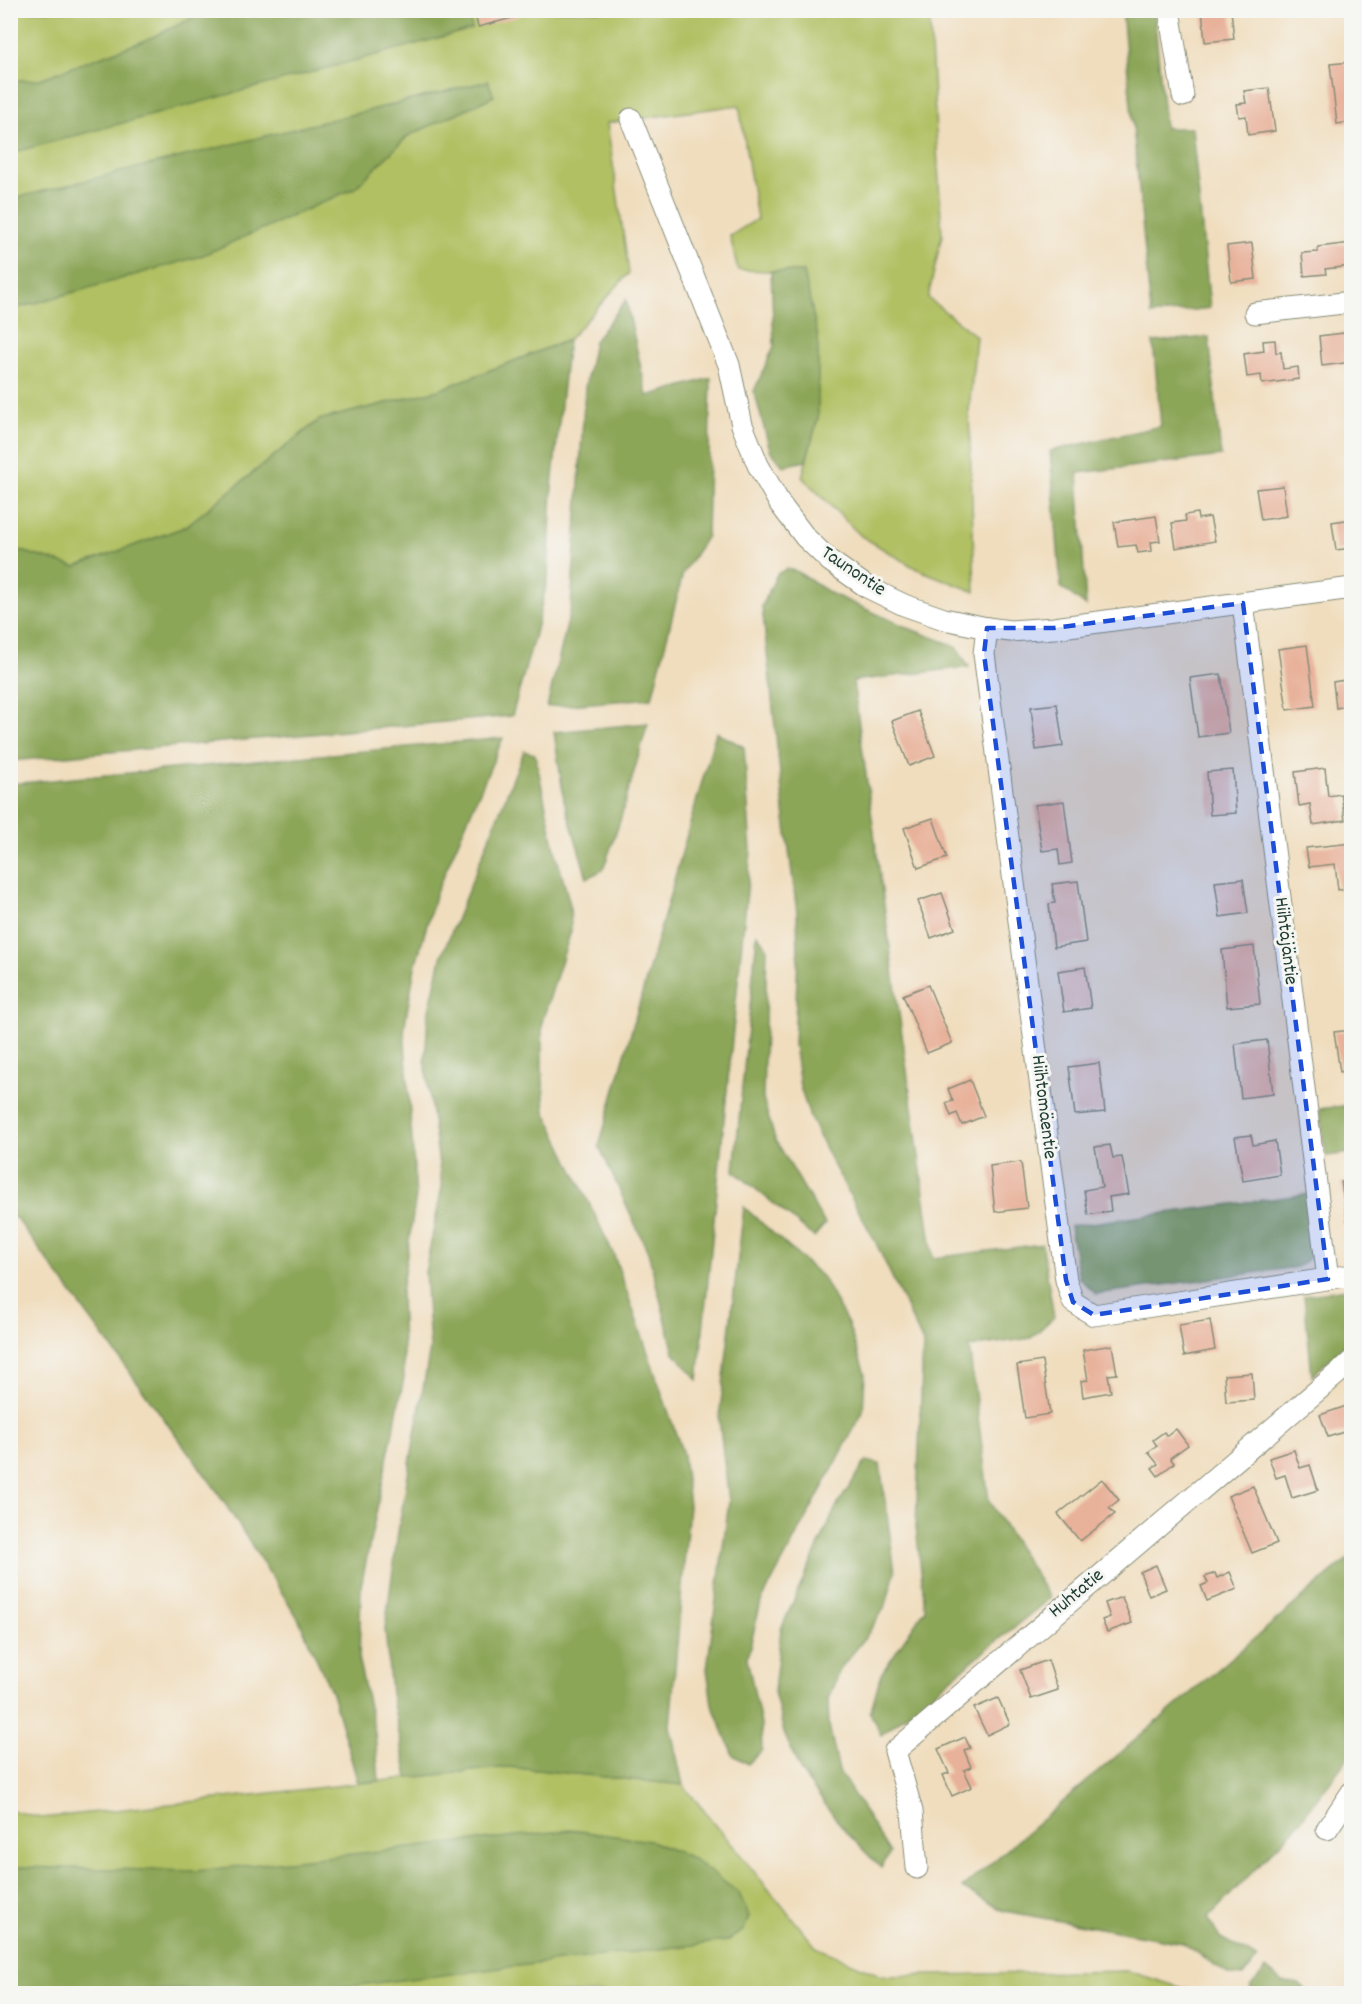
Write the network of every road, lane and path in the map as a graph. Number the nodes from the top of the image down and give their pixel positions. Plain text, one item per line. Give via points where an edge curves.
1 (1169, 10) edge
2 (1183, 96) dead end
3 (631, 119) dead end
4 (1352, 302) edge
5 (1255, 313) dead end
6 (1352, 588) edge
7 (1243, 603) junction
8 (987, 628) junction
9 (1352, 1275) edge
10 (1328, 1279) junction
11 (1352, 1361) edge
12 (1352, 1792) edge
13 (1327, 1828) dead end
14 (917, 1868) dead end

1 - 2 street
3 - 8 street, Taunontie via 729,365 742,425 780,504 830,561 867,587 934,616
4 - 5 street
6 - 7 street, Taunontie
7 - 8 street, Taunontie via 1054,628
7 - 10 street, Hiihtäjäntie
8 - 10 street, Hiihtomäentie via 984,654 1066,1280 1073,1302 1094,1315
9 - 10 street, Hiihtomäentie
11 - 14 street, Huhtatie via 895,1751 912,1811
12 - 13 street

